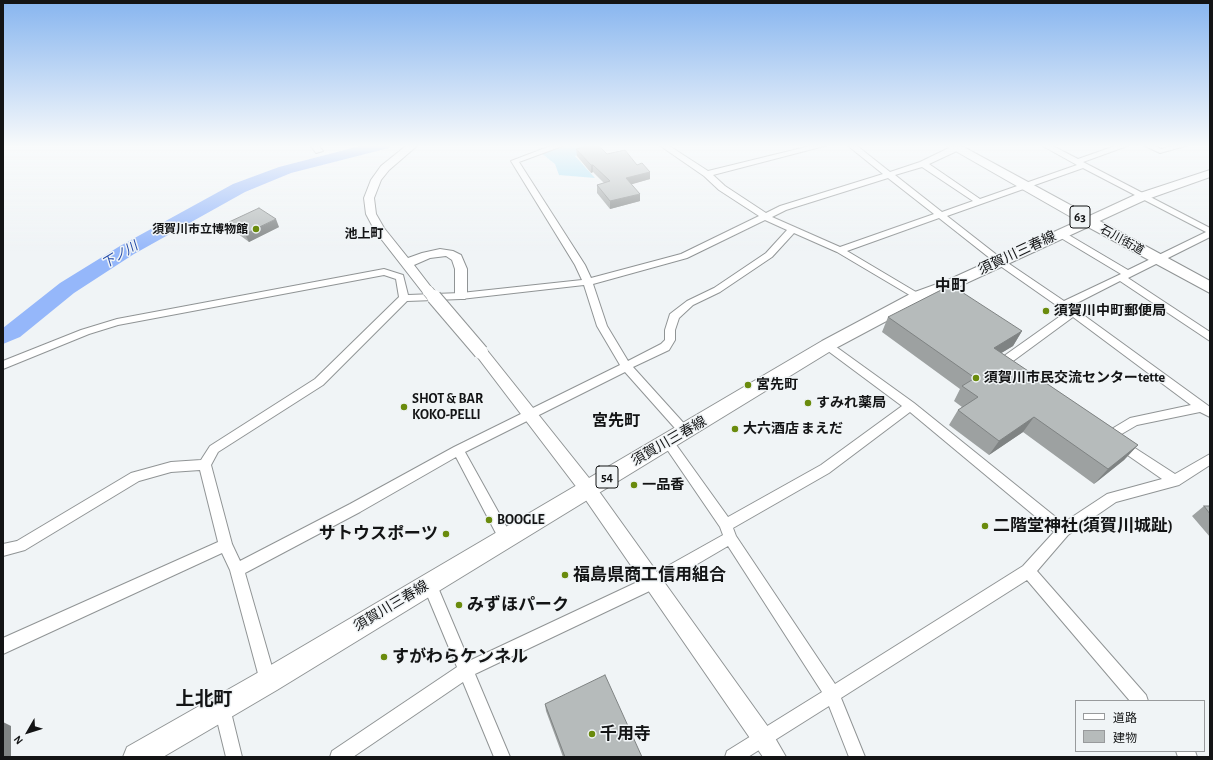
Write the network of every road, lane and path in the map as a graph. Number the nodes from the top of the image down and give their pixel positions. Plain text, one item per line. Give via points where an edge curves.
1 (376, 180) edge
2 (527, 180) edge
3 (714, 180) edge
4 (873, 180) edge
5 (896, 180) edge
6 (947, 180) edge
7 (1014, 180) edge
8 (1038, 180) edge
9 (1110, 180) edge
10 (1189, 180) edge
11 (1024, 186) junction
12 (1141, 197) junction
13 (978, 201) junction
14 (766, 216) junction
15 (940, 216) junction
16 (1089, 221) junction
17 (792, 230) junction
18 (1210, 231) edge
19 (1059, 234) junction
20 (1210, 234) edge
21 (840, 250) junction
22 (1158, 259) junction
23 (999, 261) junction
24 (406, 264) junction
25 (1125, 276) junction
26 (588, 282) junction
27 (1210, 288) edge
28 (461, 296) junction
29 (918, 297) junction
30 (404, 298) junction
31 (1068, 309) junction
32 (1210, 337) edge
33 (828, 345) junction
34 (3, 365) edge
35 (626, 366) junction
36 (1014, 372) edge
37 (910, 406) junction
38 (1206, 410) edge
39 (530, 414) junction
40 (1096, 428) edge
41 (1109, 436) junction
42 (676, 437) junction
43 (458, 450) junction
44 (1210, 459) edge
45 (205, 465) junction
46 (1175, 480) junction
47 (587, 488) junction
48 (728, 531) junction
49 (1063, 531) junction
50 (505, 537) junction
51 (225, 545) junction
52 (3, 550) edge
53 (237, 570) junction
54 (1028, 571) junction
55 (653, 582) junction
56 (429, 583) junction
57 (3, 646) edge
58 (466, 670) junction
59 (268, 681) junction
60 (832, 694) junction
61 (1139, 700) edge
62 (222, 708) junction
63 (764, 738) junction
64 (137, 757) edge
65 (234, 757) edge
66 (338, 757) edge
67 (502, 757) edge
68 (733, 757) edge
69 (775, 757) edge
70 (857, 757) edge

1 - 24 street via 369,198 370,214 379,230
2 - 26 street
3 - 14 street
4 - 14 street via 827,193
5 - 15 street
6 - 13 street
7 - 11 main road, 石川街道 / 63
8 - 11 street
9 - 12 street
10 - 12 main road
11 - 13 street
11 - 16 main road, 石川街道 / 63
12 - 16 main road
12 - 18 street
13 - 15 street
14 - 17 street
14 - 26 street via 684,256
15 - 21 street
15 - 23 street
16 - 19 main road, 須賀川三春線 / 54
16 - 22 main road, 石川街道 / 63
17 - 21 street
17 - 35 street via 769,255 717,290 690,302 674,316 670,340 665,347
19 - 23 main road, 須賀川三春線 / 54
19 - 25 street
20 - 22 street
21 - 29 street
22 - 25 street
22 - 27 main road, 石川街道 / 63
23 - 29 main road, 須賀川三春線 / 54
23 - 31 street
24 - 28 street via 440,252 449,253 457,258 461,269
24 - 39 street, bridge
25 - 31 street
25 - 32 street
26 - 28 street
26 - 35 street via 602,326
28 - 30 street
29 - 33 main road, 須賀川三春線 / 54
30 - 34 street via 400,277 384,272 117,322
30 - 45 street via 319,382 214,449
31 - 36 street via 1001,364
31 - 38 street
33 - 37 street
33 - 42 main road, 須賀川三春線 / 54
35 - 39 street
35 - 42 street
37 - 48 street via 825,469
37 - 49 street
38 - 41 street via 1134,421
39 - 43 street
39 - 47 street
40 - 41 street
41 - 46 street
42 - 47 main road, 須賀川三春線 / 54
42 - 48 street
43 - 50 street
43 - 53 street
44 - 46 street
45 - 51 street
45 - 52 street via 171,467 135,477 20,546
46 - 49 street via 1112,498
47 - 50 main road, 須賀川三春線 / 54
47 - 55 street
48 - 55 street
48 - 60 street
49 - 54 street
50 - 56 main road, 須賀川三春線 / 54
51 - 53 street
51 - 57 street
53 - 59 street
54 - 60 street
54 - 61 street
55 - 58 street
55 - 63 street
56 - 58 street
56 - 59 main road, 須賀川三春線 / 54
58 - 66 street
58 - 67 street
59 - 62 main road, 須賀川三春線 / 54
60 - 63 street
60 - 70 street
62 - 64 main road, 須賀川三春線 / 54
62 - 65 street
63 - 68 street
63 - 69 street

